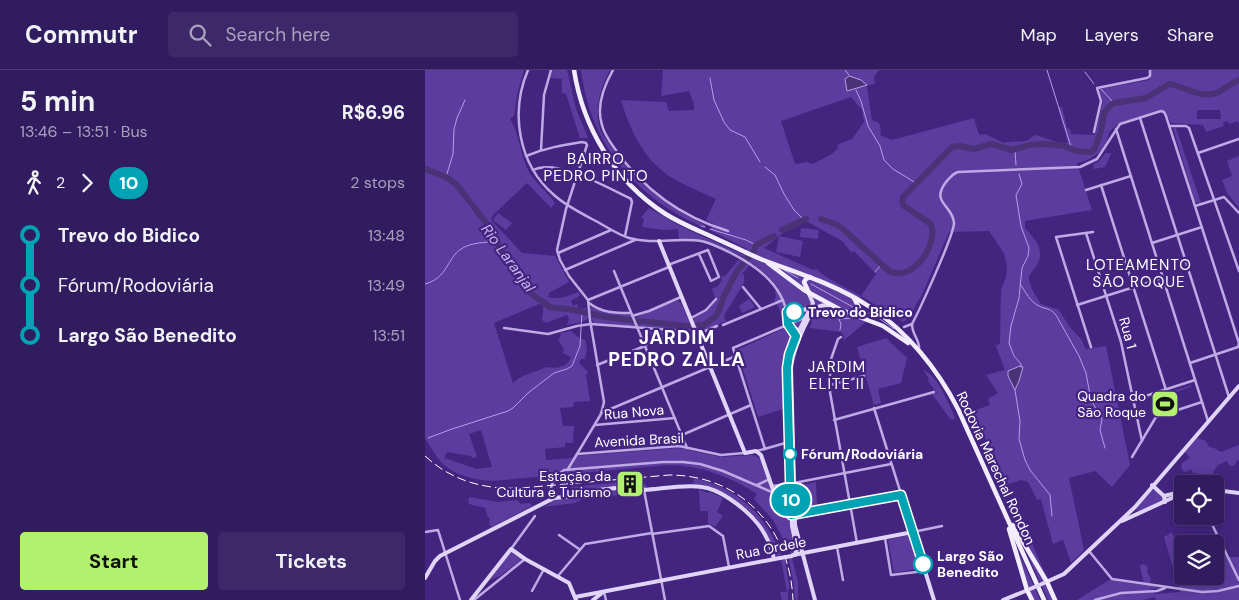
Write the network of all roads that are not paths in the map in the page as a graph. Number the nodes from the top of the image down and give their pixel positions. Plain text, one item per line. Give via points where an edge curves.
1 (528, 70) edge
2 (551, 70) edge
3 (574, 70) edge
4 (613, 70) edge
5 (1150, 70) edge
6 (1140, 118) junction
7 (1170, 126) junction
8 (1116, 129) junction
9 (1094, 132) dead end
10 (1111, 139) junction
11 (1239, 139) edge
12 (1119, 141) junction
13 (541, 150) junction
14 (1198, 153) junction
15 (526, 156) junction
16 (533, 170) junction
17 (578, 175) junction
18 (1131, 176) junction
19 (1101, 185) junction
20 (1086, 190) dead end
21 (1214, 200) junction
22 (567, 205) junction
23 (1195, 206) junction
24 (1239, 213) edge
25 (709, 225) junction
26 (1202, 227) junction
27 (611, 230) junction
28 (728, 231) dead end
29 (1093, 232) dead end
30 (705, 233) junction
31 (1086, 233) junction
32 (1177, 235) junction
33 (625, 236) junction
34 (629, 238) junction
35 (637, 239) junction
36 (659, 241) junction
37 (1152, 243) junction
38 (626, 244) junction
39 (557, 253) junction
40 (699, 254) junction
41 (760, 259) junction
42 (668, 266) junction
43 (565, 270) junction
44 (614, 271) dead end
45 (1239, 271) edge
46 (810, 277) junction
47 (1163, 278) junction
48 (620, 286) junction
49 (743, 286) dead end
50 (1133, 288) junction
51 (809, 294) junction
52 (1106, 296) junction
53 (681, 297) junction
54 (853, 297) junction
55 (716, 299) dead end
56 (783, 300) junction
57 (588, 302) junction
58 (831, 305) junction
59 (1077, 305) junction
60 (810, 308) junction
61 (761, 309) junction
62 (787, 312) junction
63 (849, 313) junction
64 (632, 316) junction
65 (806, 317) junction
66 (690, 321) junction
67 (591, 324) junction
68 (788, 324) junction
69 (912, 324) junction
70 (723, 325) dead end
71 (717, 326) dead end
72 (637, 327) junction
73 (904, 327) dead end
74 (505, 328) dead end
75 (678, 332) junction
76 (801, 332) junction
77 (697, 335) junction
78 (796, 336) junction
79 (841, 337) dead end
80 (645, 345) junction
81 (1091, 347) dead end
82 (1238, 347) edge
83 (919, 352) junction
84 (1215, 355) junction
85 (735, 356) junction
86 (790, 363) junction
87 (1190, 363) junction
88 (597, 365) junction
89 (710, 367) junction
90 (864, 376) dead end
91 (1195, 380) junction
92 (830, 385) junction
93 (1239, 386) edge
94 (663, 387) junction
95 (1166, 390) junction
96 (933, 392) dead end
97 (1229, 397) junction
98 (1133, 400) junction
99 (1203, 402) junction
100 (751, 406) junction
101 (874, 408) junction
102 (601, 414) junction
103 (729, 415) junction
104 (675, 418) junction
105 (834, 420) junction
106 (1208, 421) junction
107 (595, 425) junction
108 (682, 435) junction
109 (1142, 441) junction
110 (791, 442) junction
111 (687, 448) junction
112 (765, 449) junction
113 (756, 451) junction
114 (745, 453) junction
115 (577, 454) junction
116 (1131, 457) dead end
117 (891, 464) junction
118 (568, 469) junction
119 (844, 473) junction
120 (770, 479) junction
121 (791, 483) junction
122 (757, 484) junction
123 (1153, 485) junction
124 (772, 486) junction
125 (644, 490) junction
126 (1224, 491) edge
127 (775, 493) junction
128 (1239, 493) edge
129 (1174, 494) edge
130 (901, 495) junction
131 (1164, 496) junction
132 (1174, 497) edge
133 (554, 498) junction
134 (777, 502) junction
135 (1165, 502) junction
136 (850, 504) junction
137 (1003, 508) junction
138 (1133, 508) junction
139 (1137, 514) junction
140 (793, 515) junction
141 (535, 516) dead end
142 (1117, 523) junction
143 (1212, 525) edge
144 (942, 526) dead end
145 (794, 528) junction
146 (425, 532) edge
147 (913, 532) junction
148 (652, 534) junction
149 (559, 535) dead end
150 (885, 538) junction
151 (857, 543) junction
152 (837, 547) junction
153 (511, 549) junction
154 (579, 549) junction
155 (1089, 551) junction
156 (445, 553) junction
157 (802, 554) junction
158 (793, 555) junction
159 (525, 559) junction
160 (773, 559) junction
161 (729, 567) junction
162 (544, 569) junction
163 (925, 571) junction
164 (558, 576) junction
165 (425, 578) edge
166 (843, 580) dead end
167 (1239, 580) edge
168 (661, 581) junction
169 (1045, 582) junction
170 (1239, 586) edge
171 (1166, 587) junction
172 (1029, 589) junction
173 (479, 590) junction
174 (532, 591) dead end
175 (604, 592) junction
176 (482, 594) junction
177 (575, 599) edge
178 (460, 600) edge
179 (473, 600) edge
180 (593, 600) edge
181 (606, 600) edge
182 (665, 600) edge
183 (815, 600) edge
184 (934, 600) edge
185 (1003, 600) edge
186 (1032, 600) edge
187 (1044, 600) edge
188 (1055, 600) edge
189 (1095, 600) edge

1 - 15 street via 519,112
2 - 13 street via 543,101
3 - 30 main road, Rodovia Marechal Rondon via 587,118 617,170 653,204
4 - 25 street via 600,108 601,124 611,142 628,167 653,191 671,205
5 - 9 street via 1147,78 1097,88 1101,101
6 - 7 street via 1164,112
6 - 8 street via 1120,124
6 - 32 street
7 - 14 street via 1189,128
7 - 23 street
8 - 10 street
8 - 12 street
10 - 12 street
10 - 69 street via 1097,159 1080,167 953,174 940,194 953,220 953,229
11 - 14 street
12 - 18 street
13 - 15 street
13 - 17 street via 582,142 587,144
14 - 21 street
15 - 16 street
16 - 17 street via 546,167
16 - 22 street
17 - 22 street
17 - 33 street via 632,200
18 - 19 street
18 - 37 street
19 - 20 street
19 - 50 street
21 - 23 street
21 - 24 street via 1225,198
21 - 45 street
22 - 27 street
22 - 39 street
23 - 26 street
25 - 28 street
25 - 30 street
26 - 32 street
26 - 82 street
27 - 33 street
27 - 39 street
29 - 31 street
30 - 41 main road, Rodovia Marechal Rondon
31 - 52 street, Rua 1
31 - 59 street via 1056,237
32 - 37 street
32 - 84 street
33 - 34 street
34 - 35 street
34 - 38 street
35 - 36 street
35 - 38 street
36 - 42 street
36 - 56 street via 701,241 743,259 773,283
37 - 47 street
38 - 43 street
39 - 43 street
40 - 40 street via 711,281 719,277 708,250
40 - 42 street
41 - 46 main road, Rodovia Marechal Rondon
41 - 51 main road, Rodovia Marechal Rondon
42 - 48 street
42 - 53 street
43 - 57 street
44 - 48 street
46 - 51 main road via 804,282
46 - 54 main road, Rodovia Marechal Rondon
47 - 50 street
47 - 87 street
48 - 57 street
48 - 64 street
49 - 61 street
50 - 52 street
50 - 95 street
51 - 58 main road, Rodovia Marechal Rondon
51 - 60 street via 813,301
52 - 59 street
52 - 98 street, Rua 1 via 1121,342
53 - 64 street
53 - 66 street
54 - 63 main road via 859,308
54 - 83 main road, Rodovia Marechal Rondon via 892,323
55 - 66 street
56 - 61 street
56 - 62 street
57 - 64 street via 598,309
57 - 67 street
58 - 63 main road, Rodovia Marechal Rondon
58 - 76 street via 815,309
59 - 81 street
60 - 62 street
60 - 65 street
61 - 70 street
62 - 68 street
63 - 83 main road, Rodovia Marechal Rondon via 887,328
64 - 72 street
65 - 68 street
65 - 76 street
66 - 77 street
67 - 72 street
67 - 74 street via 548,334
67 - 88 street
68 - 76 street
68 - 78 street
68 - 85 street via 734,347
69 - 73 street
69 - 83 street
71 - 77 street
72 - 75 street
72 - 80 street
75 - 77 street
75 - 80 street
76 - 78 street
76 - 86 street
77 - 89 street
78 - 86 street via 789,355
79 - 92 street via 831,358
80 - 88 street
80 - 94 street
82 - 84 street
83 - 137 main road, Rodovia Marechal Rondon via 955,402
84 - 87 street
84 - 97 street
85 - 89 street
85 - 100 street
86 - 110 street
87 - 91 street
88 - 102 street via 604,399
89 - 94 street
89 - 103 street
90 - 92 street
91 - 95 street
91 - 99 street
92 - 105 street
93 - 97 street
94 - 102 street
94 - 104 street
95 - 98 street
96 - 101 street
97 - 106 street
98 - 109 street, Rua 1
99 - 106 street
99 - 109 street via 1156,417
100 - 103 street
100 - 112 street
101 - 105 street
101 - 117 street
102 - 107 street
103 - 108 street
103 - 114 street
104 - 107 street, Rua Nova
104 - 108 street
105 - 119 street
106 - 123 street
107 - 115 street
108 - 111 street
109 - 116 street
110 - 112 street, Avenida Brasil
110 - 121 street
111 - 114 street, Avenida Brasil via 721,455
111 - 115 street, Avenida Brasil
112 - 113 street, Avenida Brasil
113 - 114 street, Avenida Brasil
113 - 120 street via 762,457
115 - 118 street
117 - 119 street
117 - 130 street
118 - 122 street via 683,462 706,466
118 - 133 street via 559,474 552,484 550,490
119 - 121 street
119 - 136 street
120 - 122 street
120 - 124 street
121 - 124 street
121 - 134 street
121 - 140 street
122 - 127 street
123 - 131 street
123 - 138 street
124 - 127 street
125 - 133 street via 612,488
125 - 148 street
125 - 160 street via 698,486 720,493 755,520 767,538
126 - 128 street
127 - 134 street
129 - 131 street
130 - 136 street
130 - 147 street
131 - 135 street
132 - 135 street
133 - 156 street
134 - 140 street via 782,512
135 - 139 street
136 - 140 street
136 - 151 street
137 - 169 main road
137 - 172 main road
137 - 187 main road, Rodovia Marechal Rondon
138 - 139 street
138 - 142 street
139 - 142 street
140 - 145 street
141 - 153 street
142 - 155 street
143 - 167 street
144 - 147 street, Rua Ordele
145 - 157 street
145 - 158 street via 797,550
146 - 156 street via 438,530
147 - 150 street, Rua Ordele
147 - 163 street
148 - 154 street via 589,542
148 - 161 street via 709,526 723,536
148 - 168 street
149 - 154 street
150 - 151 street, Rua Ordele
150 - 163 street via 891,575
151 - 152 street, Rua Ordele
152 - 157 street, Rua Ordele
152 - 166 street
153 - 159 street
153 - 173 street
154 - 164 street
155 - 169 street via 1063,575
155 - 171 street via 1110,578
156 - 165 street via 435,560
156 - 178 street
157 - 158 street, Rua Ordele
157 - 183 street
158 - 160 street, Rua Ordele, bridge
159 - 162 street
159 - 176 street
160 - 161 street, Rua Ordele
161 - 168 street, Rua Ordele
162 - 164 street
162 - 174 street
163 - 184 street
164 - 177 street via 569,583
168 - 175 street, Rua Ordele
168 - 182 street
169 - 172 street, bridge
169 - 188 main road
170 - 171 street via 1209,592
171 - 189 street
172 - 185 street
172 - 186 main road
173 - 176 street
173 - 179 street
175 - 177 street, Rua Ordele
175 - 180 street
175 - 181 street
176 - 179 street

